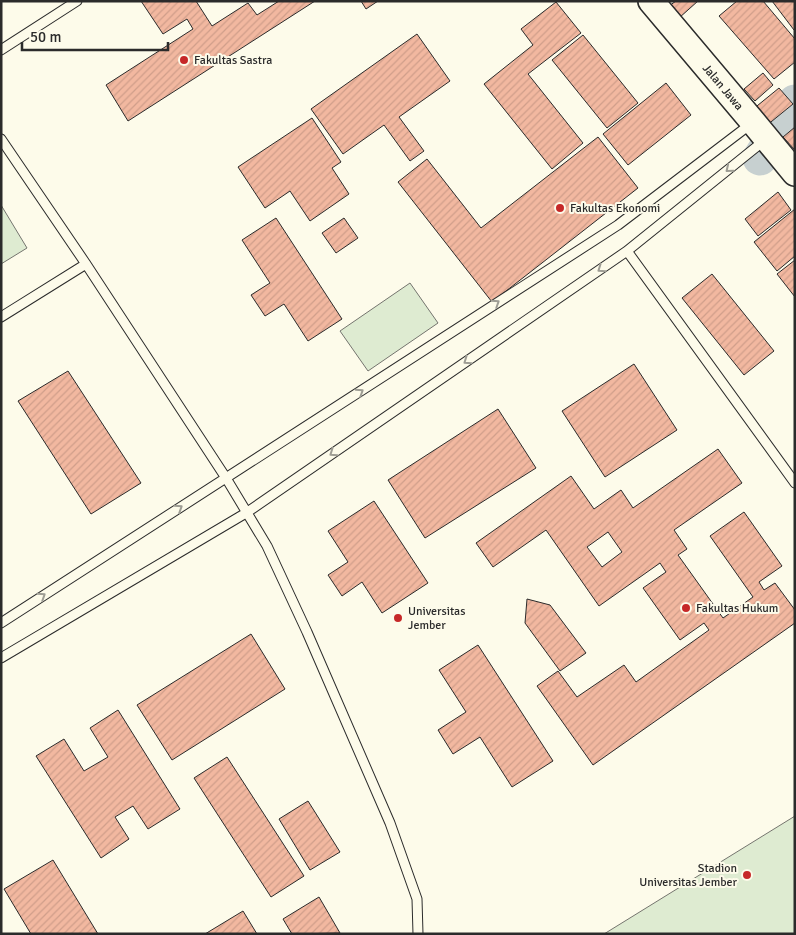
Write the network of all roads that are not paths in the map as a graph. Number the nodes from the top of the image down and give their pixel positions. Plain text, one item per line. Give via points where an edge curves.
1 (77, 1) edge
2 (651, 1) edge
3 (1, 50) edge
4 (765, 136) junction
5 (1, 138) edge
6 (795, 173) edge
7 (627, 251) junction
8 (86, 264) junction
9 (1, 317) edge
10 (226, 478) junction
11 (795, 483) edge
12 (246, 513) junction
13 (1, 622) edge
14 (1, 658) edge
15 (418, 934) edge

1 - 3 lane
2 - 4 main road, Jalan Jawa
4 - 6 main road, Jalan Jawa
4 -> 7 lane
10 -> 4 lane via 618,224
5 - 8 lane
7 - 11 lane
7 -> 12 lane
8 - 9 lane
8 - 10 lane
10 - 12 lane
13 -> 10 lane
12 - 14 lane
12 - 15 lane via 266,546 307,632 390,823 417,899

